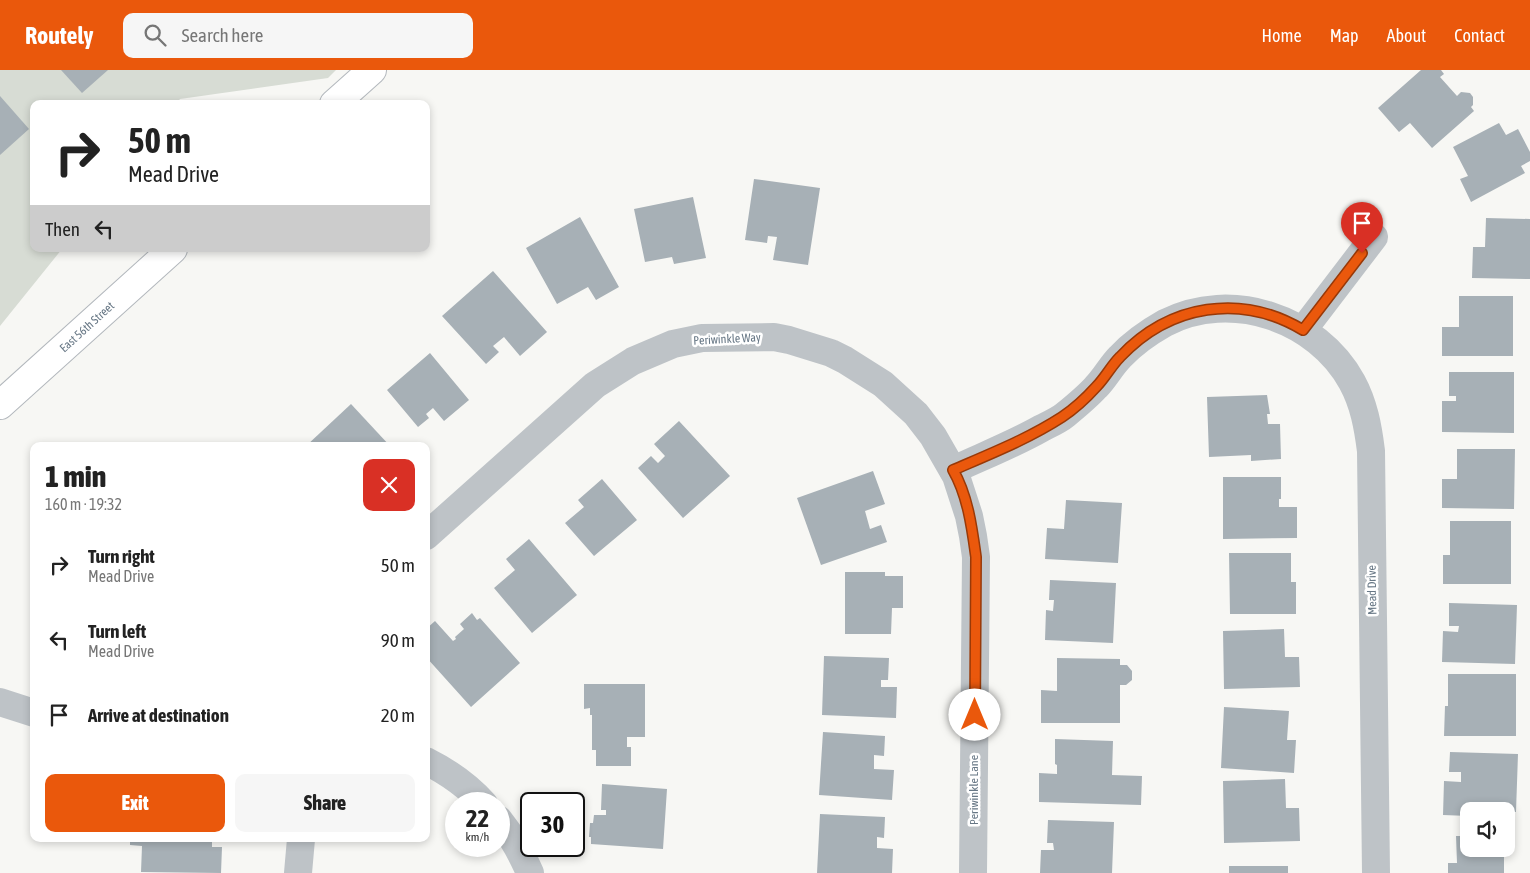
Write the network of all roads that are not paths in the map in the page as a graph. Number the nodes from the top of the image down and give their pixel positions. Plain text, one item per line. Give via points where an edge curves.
1 (372, 70) edge
2 (338, 100) edge
3 (1374, 237) dead end
4 (171, 252) edge
5 (1303, 330) junction
6 (0, 406) edge
7 (953, 470) junction
8 (430, 532) edge
9 (0, 702) edge
10 (30, 712) edge
11 (430, 763) edge
12 (472, 792) edge
13 (510, 835) edge
14 (301, 842) edge
15 (298, 873) edge
16 (530, 873) edge
17 (974, 873) edge
18 (1376, 873) edge

1 - 2 street
3 - 5 street
4 - 6 street, East 56th Street
5 - 7 street, Mead Drive via 1279,318 1235,308 1192,312 1141,338 1064,416
5 - 18 street, Mead Drive via 1336,358 1349,376 1364,409 1369,436
7 - 8 street, Periwinkle Way via 925,425 904,402 845,360 774,337 702,338 673,344 633,361 595,385
7 - 17 street, Periwinkle Lane via 969,516 976,557
9 - 10 street
11 - 12 street
13 - 16 street
14 - 15 street

